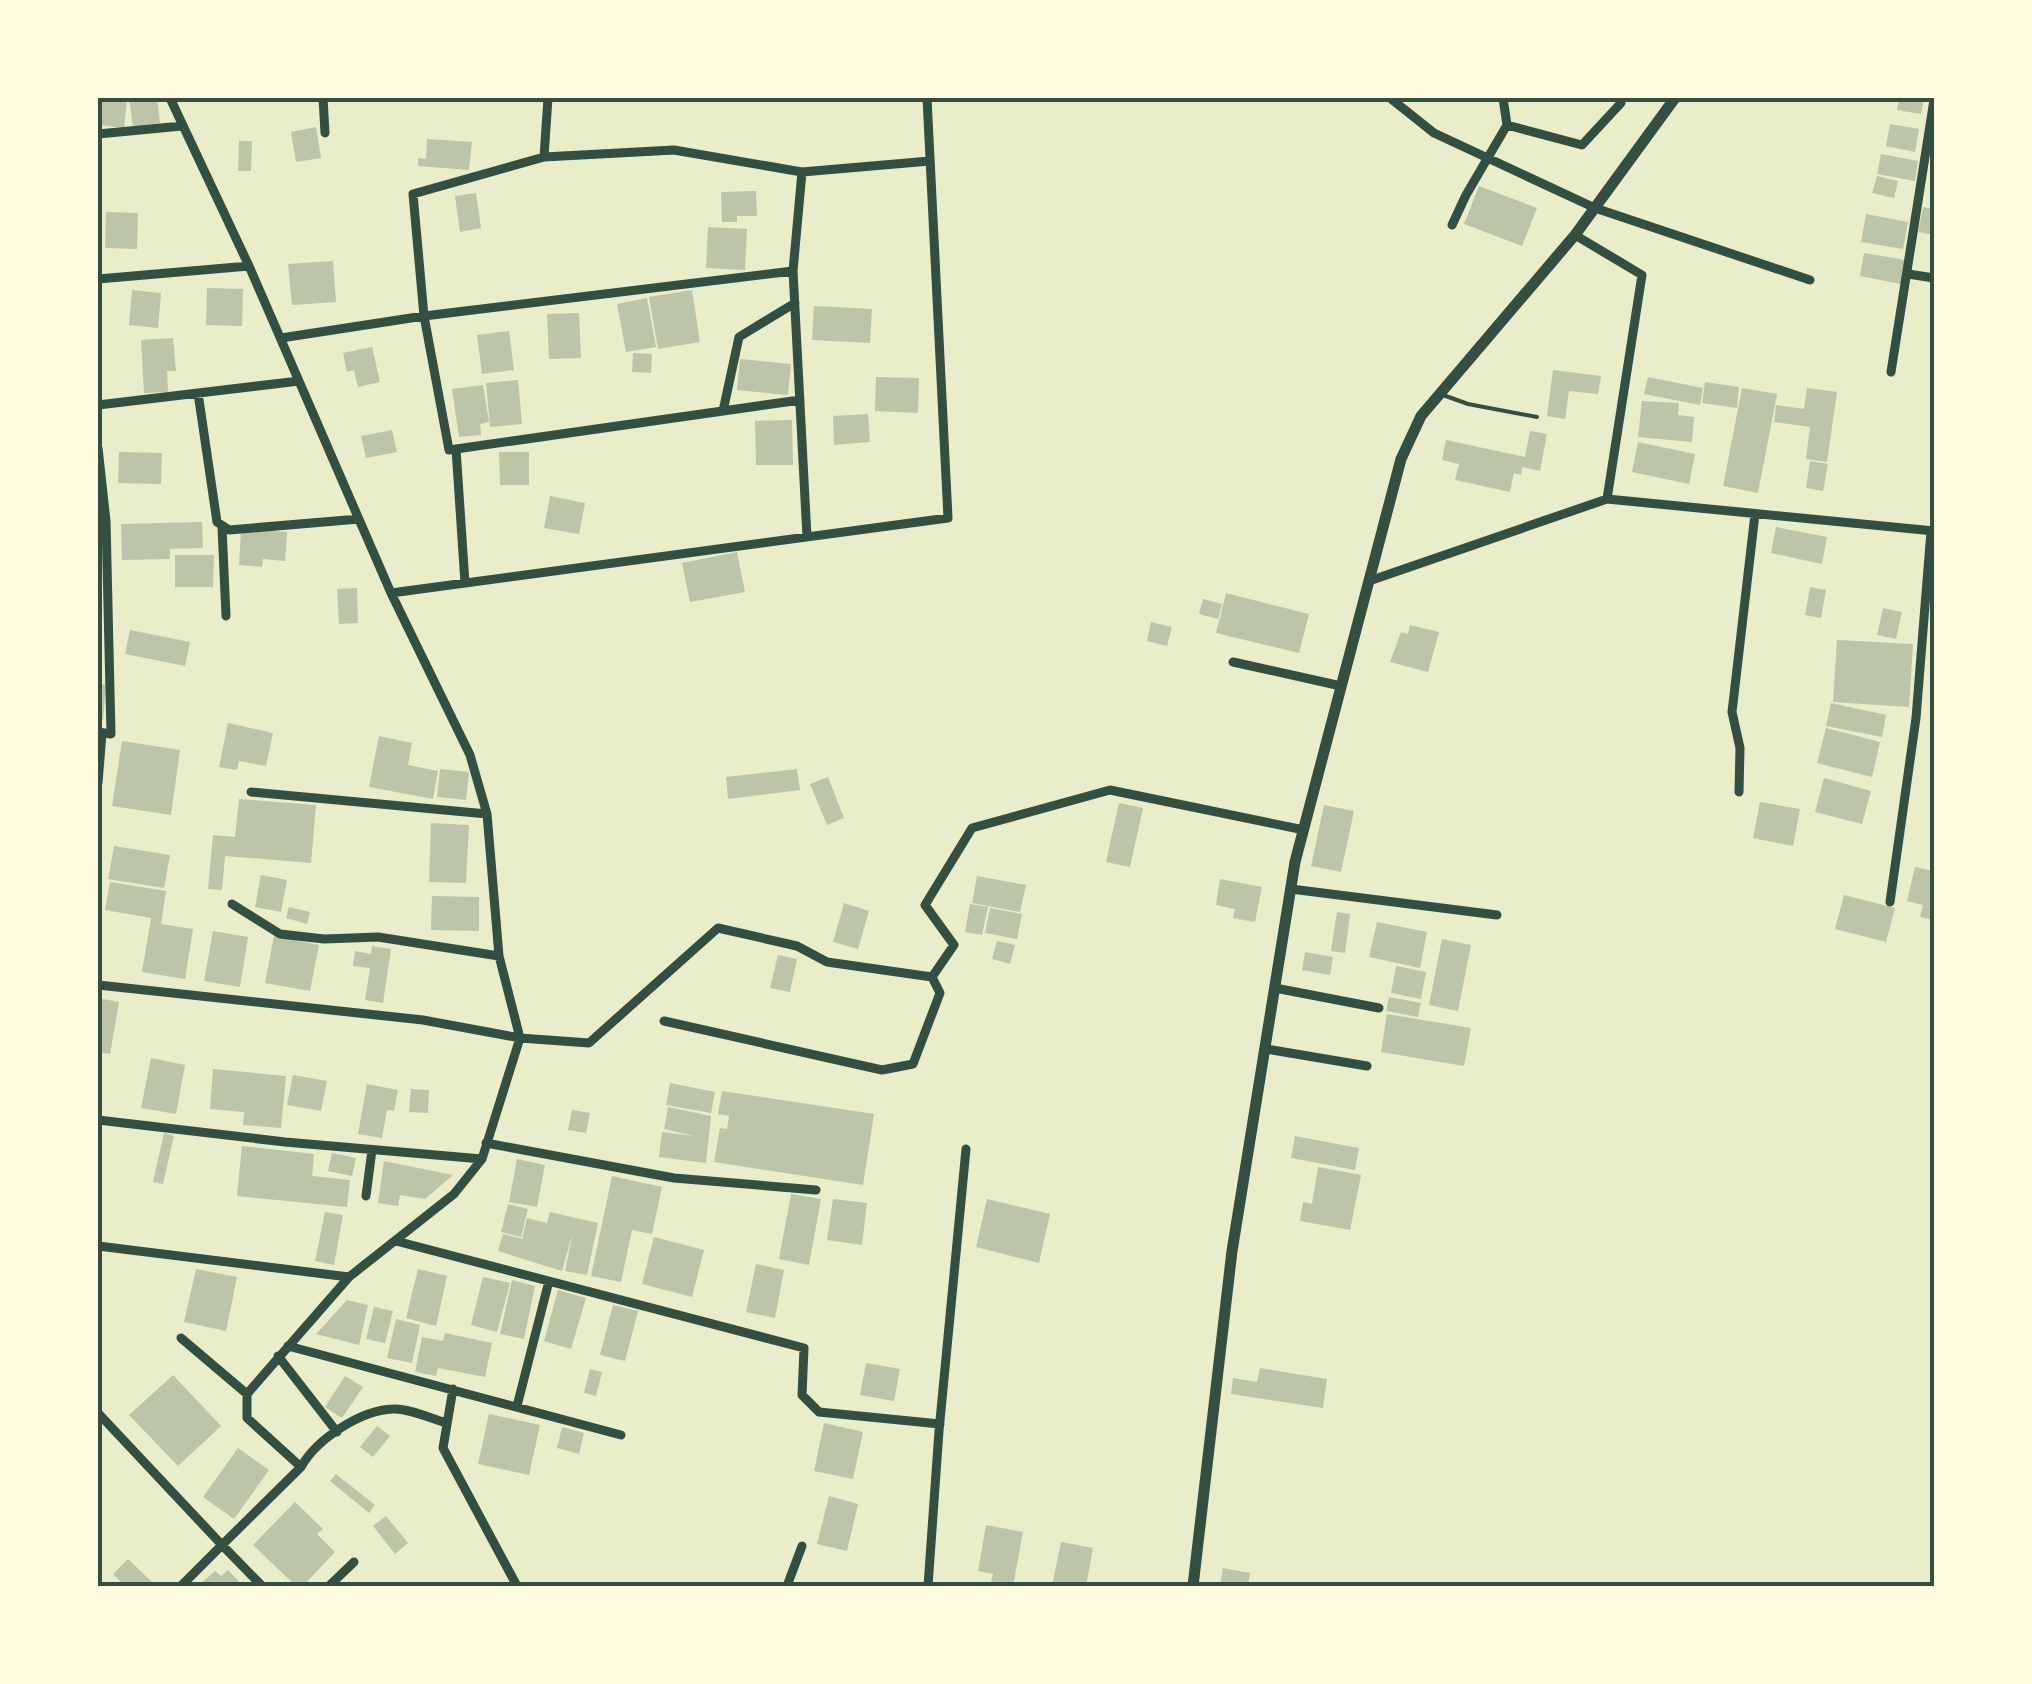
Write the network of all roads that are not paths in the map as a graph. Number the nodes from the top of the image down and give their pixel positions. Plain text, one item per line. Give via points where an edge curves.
1 (170, 98) edge
2 (323, 98) edge
3 (548, 98) edge
4 (927, 98) edge
5 (1390, 98) edge
6 (1503, 98) edge
7 (1620, 98) edge
8 (1675, 98) edge
9 (1934, 100) edge
10 (1507, 125) junction
11 (182, 126) junction
12 (325, 133) dead end
13 (1932, 133) edge
14 (98, 134) edge
15 (544, 157) junction
16 (1487, 158) junction
17 (930, 161) junction
18 (802, 172) junction
19 (1920, 202) junction
20 (1934, 204) edge
21 (1595, 208) junction
22 (1452, 225) dead end
23 (1575, 235) junction
24 (249, 266) junction
25 (793, 271) junction
26 (1908, 274) junction
27 (1934, 278) edge
28 (98, 279) edge
29 (1810, 280) dead end
30 (795, 302) junction
31 (424, 316) junction
32 (280, 338) junction
33 (1891, 372) dead end
34 (299, 381) junction
35 (198, 393) junction
36 (1439, 393) junction
37 (800, 400) junction
38 (98, 406) edge
39 (722, 411) junction
40 (1536, 417) dead end
41 (98, 448) edge
42 (456, 449) junction
43 (1607, 499) junction
44 (1755, 514) junction
45 (359, 519) junction
46 (222, 528) junction
47 (1933, 531) edge
48 (806, 536) junction
49 (1369, 581) junction
50 (465, 583) junction
51 (391, 593) junction
52 (226, 616) dead end
53 (1233, 662) dead end
54 (1342, 686) junction
55 (100, 732) edge
56 (98, 783) edge
57 (251, 792) dead end
58 (1739, 792) dead end
59 (487, 814) junction
60 (1304, 830) junction
61 (1291, 889) junction
62 (1890, 902) dead end
63 (232, 904) dead end
64 (1496, 915) dead end
65 (499, 956) junction
66 (932, 977) junction
67 (98, 985) edge
68 (1275, 988) junction
69 (1379, 1008) dead end
70 (664, 1021) dead end
71 (520, 1038) junction
72 (1266, 1049) junction
73 (1368, 1066) dead end
74 (98, 1120) edge
75 (486, 1143) junction
76 (966, 1148) dead end
77 (372, 1150) junction
78 (482, 1160) junction
79 (816, 1190) dead end
80 (366, 1196) dead end
81 (396, 1241) junction
82 (98, 1246) edge
83 (349, 1276) junction
84 (550, 1281) junction
85 (181, 1338) dead end
86 (288, 1346) junction
87 (278, 1356) junction
88 (454, 1389) junction
89 (246, 1394) junction
90 (517, 1406) junction
91 (98, 1414) edge
92 (447, 1423) junction
93 (940, 1424) junction
94 (336, 1432) junction
95 (621, 1434) dead end
96 (302, 1467) junction
97 (222, 1545) junction
98 (802, 1546) dead end
99 (354, 1562) dead end
100 (181, 1586) edge
101 (262, 1586) edge
102 (329, 1586) edge
103 (517, 1586) edge
104 (787, 1586) edge
105 (928, 1586) edge
106 (1193, 1586) edge

1 - 11 street
2 - 12 street
3 - 15 street
4 - 17 street
5 - 16 street via 1434,133
6 - 10 street
7 - 10 street via 1582,144
8 - 21 street
9 - 13 street
10 - 16 street
11 - 14 street
11 - 24 street
13 - 19 street
15 - 18 street via 674,150
15 - 31 street via 414,194
16 - 21 street
16 - 22 street
17 - 18 street
17 - 48 street via 948,518
18 - 25 street
19 - 20 street
19 - 26 street
21 - 23 street
21 - 29 street
23 - 36 street
23 - 43 street via 1642,275
24 - 28 street
24 - 32 street
25 - 30 street
25 - 31 street
26 - 27 street
26 - 33 street
30 - 37 street
30 - 39 street via 739,337
31 - 32 street
31 - 42 street via 449,450
32 - 34 street
34 - 35 street
34 - 45 street
35 - 38 street
35 - 46 street
36 - 40 lane
36 - 49 street via 1400,460
37 - 39 street
37 - 48 street
39 - 42 street
41 - 55 street via 110,734
42 - 50 street
43 - 44 street
43 - 49 street
44 - 47 street
44 - 58 street via 1732,712
45 - 46 street
45 - 51 street
46 - 52 street
47 - 62 street
48 - 50 street
49 - 54 street
50 - 51 street
51 - 59 street via 470,754
53 - 54 street
54 - 60 street
55 - 56 street
57 - 59 street
59 - 65 street
60 - 61 street
60 - 66 street via 1110,790 972,828 925,905 954,944
61 - 64 street
61 - 68 street
63 - 65 street via 280,934 378,937
65 - 71 street
66 - 70 street via 940,994 913,1064 882,1070
66 - 71 street via 827,962 797,946 718,928 589,1043
67 - 71 street via 423,1020
68 - 69 street
68 - 72 street
71 - 75 street
72 - 73 street
72 - 106 street via 1232,1251
74 - 77 street
75 - 78 street
75 - 79 street via 674,1178
76 - 93 street
77 - 78 street
77 - 80 street
78 - 81 street via 454,1194
81 - 83 street
81 - 84 street
82 - 83 street
83 - 86 street
84 - 90 street
84 - 93 street via 804,1348 802,1395 819,1412
85 - 89 street
86 - 87 street
86 - 88 street
87 - 89 street
87 - 94 street
88 - 90 street
88 - 92 street
89 - 96 street via 247,1418
90 - 95 street
91 - 97 street
92 - 94 street via 394,1408
92 - 103 street via 443,1448
93 - 105 street
94 - 96 street via 310,1450
96 - 97 street
97 - 100 street
97 - 101 street
98 - 104 street
99 - 102 street

